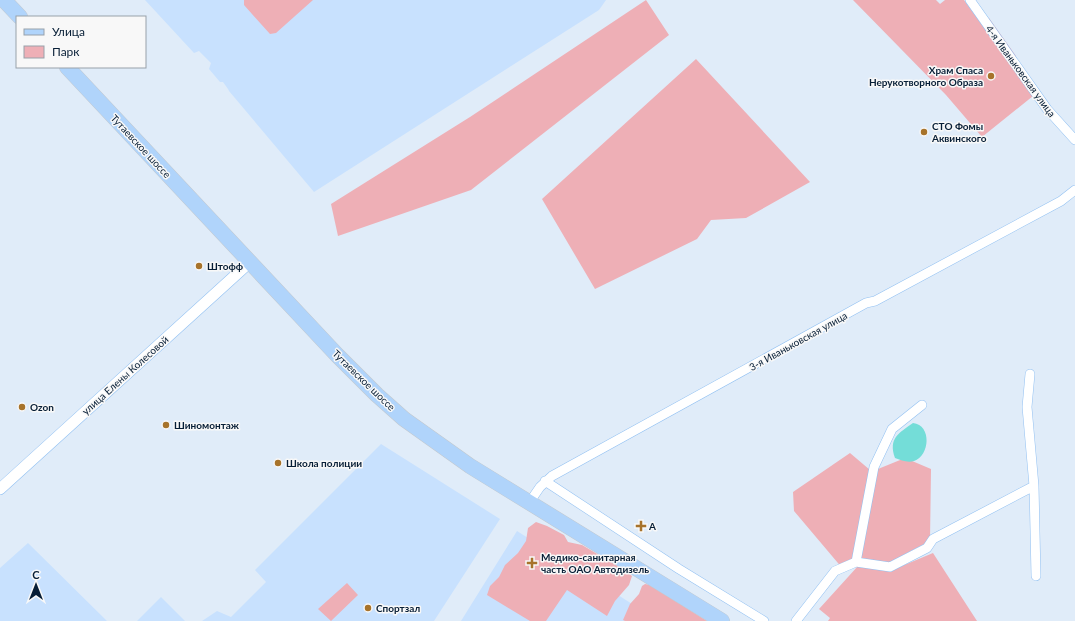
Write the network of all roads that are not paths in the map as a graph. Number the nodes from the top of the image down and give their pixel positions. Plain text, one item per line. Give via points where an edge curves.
1 (4, 0) edge
2 (970, 0) edge
3 (19, 16) edge
4 (68, 68) edge
5 (1075, 140) edge
6 (1075, 190) edge
7 (250, 262) junction
8 (1030, 374) dead end
9 (922, 405) dead end
10 (545, 481) junction
11 (1034, 486) junction
12 (0, 489) edge
13 (529, 503) junction
14 (856, 562) junction
15 (1036, 576) dead end
16 (722, 621) edge
17 (764, 621) edge
18 (796, 621) edge

1 - 3 main road
2 - 5 street, 4-я Иваньковская улица via 1047,108
4 - 7 main road, Тутаевское шоссе
6 - 10 street, 3-я Иваньковская улица via 1061,201 876,301 866,303
7 - 12 street, улица Елены Колесовой
7 - 13 main road, Тутаевское шоссе via 342,360 393,409 470,466
8 - 11 street via 1027,407
9 - 14 street via 892,429 874,468
10 - 13 street, 3-я Иваньковская улица
10 - 17 street
11 - 14 street via 933,539 927,548 890,567
11 - 15 street
13 - 16 main road, Тутаевское шоссе
14 - 18 street via 835,571

